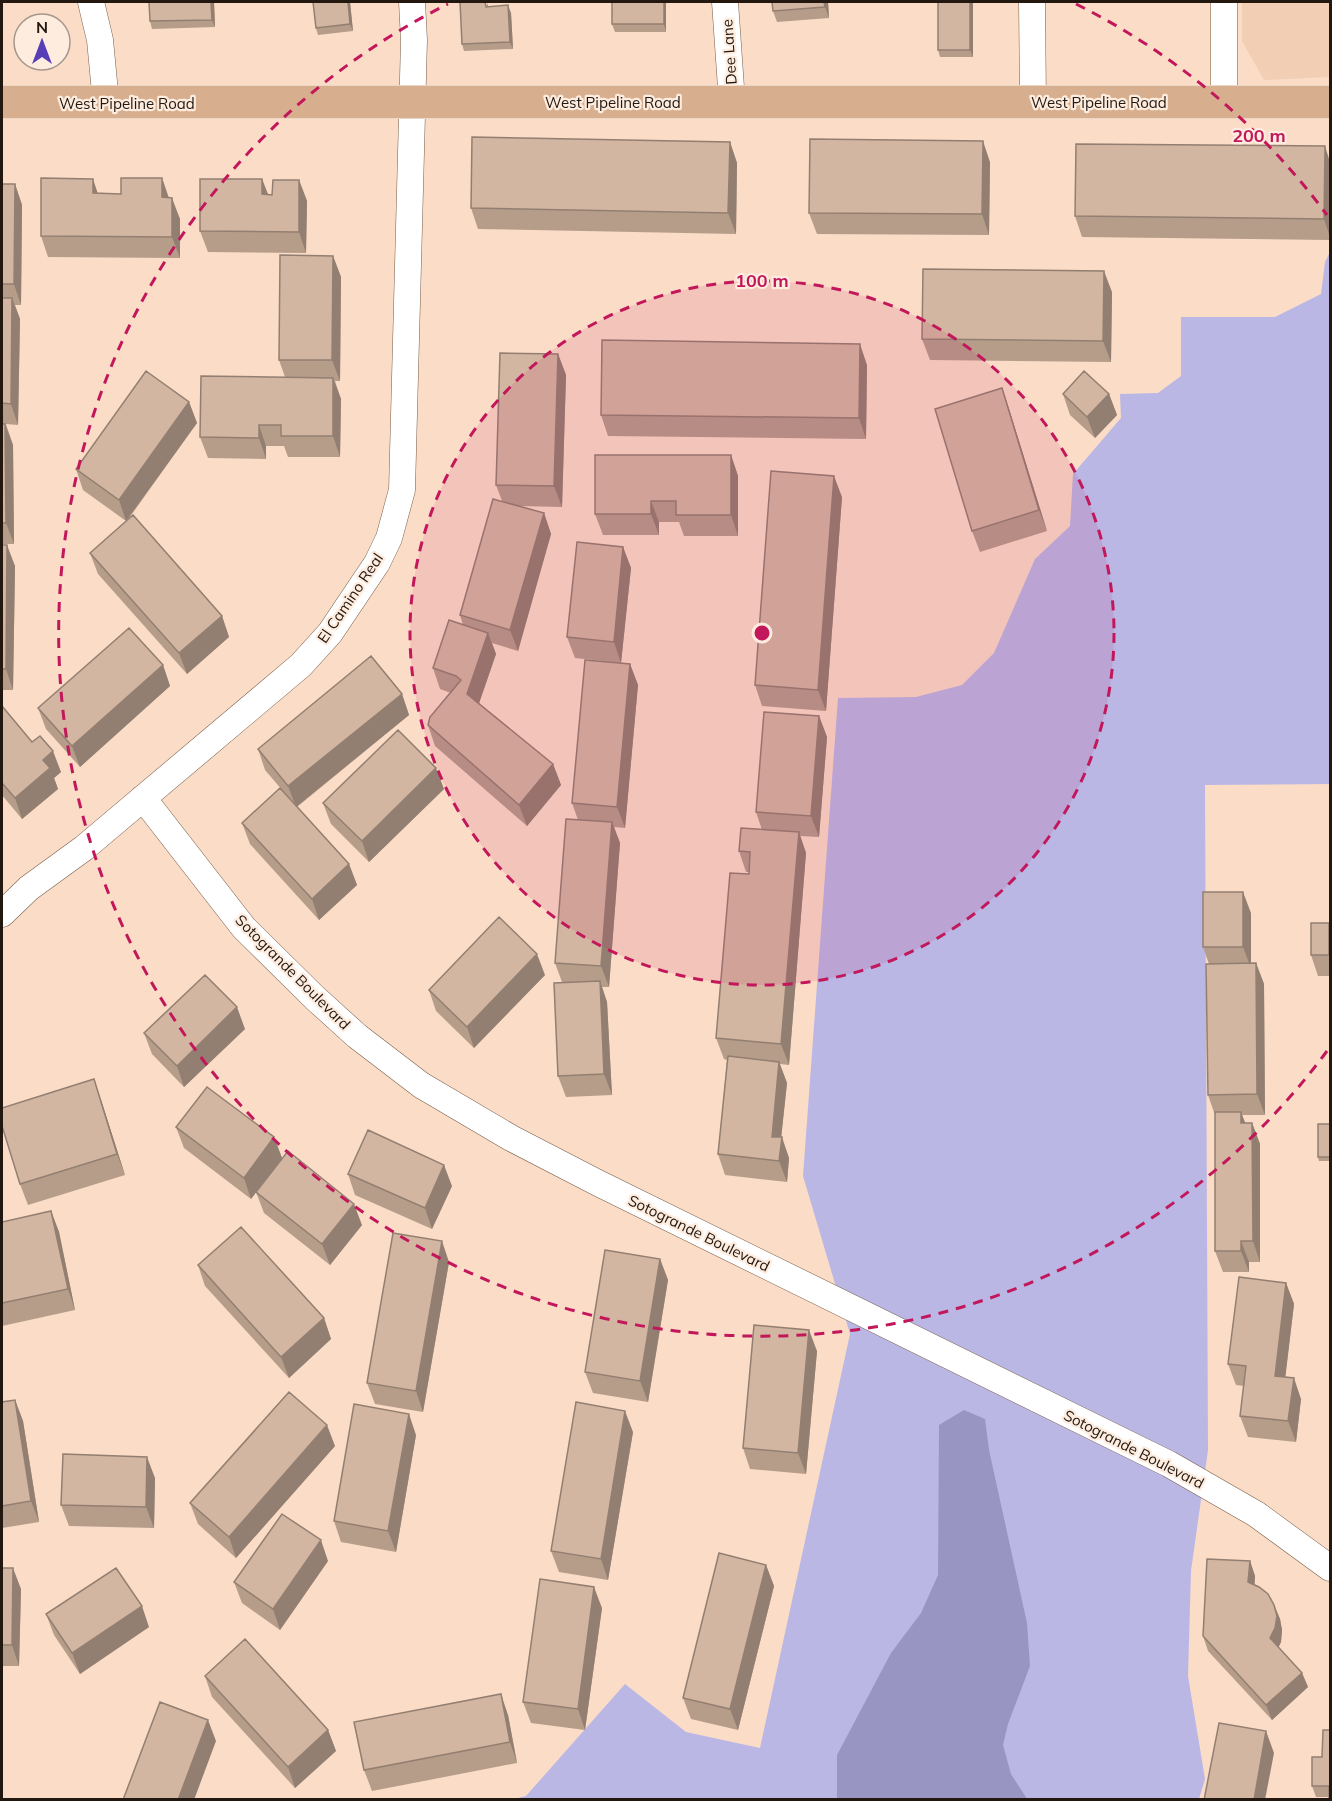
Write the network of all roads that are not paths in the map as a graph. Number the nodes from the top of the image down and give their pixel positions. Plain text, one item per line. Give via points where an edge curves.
1 (91, 2) edge
2 (412, 2) edge
3 (725, 2) edge
4 (1032, 2) edge
5 (1224, 2) edge
6 (2, 102) edge
7 (732, 102) junction
8 (1033, 102) junction
9 (1224, 102) junction
10 (1330, 102) edge
11 (106, 103) junction
12 (413, 103) junction
13 (144, 798) junction
14 (2, 914) edge
15 (1330, 1568) edge

1 - 11 street via 100,40
2 - 12 street, El Camino Real
3 - 7 street, Dee Lane
4 - 8 street
5 - 9 street
6 - 11 main road, West Pipeline Road
7 - 8 main road, West Pipeline Road
7 - 12 main road, West Pipeline Road
8 - 9 main road, West Pipeline Road
9 - 10 main road, West Pipeline Road
11 - 12 main road, West Pipeline Road
12 - 13 street, El Camino Real via 402,490 389,538 330,633 301,665
13 - 14 street, El Camino Real via 29,888
13 - 15 street, Sotogrande Boulevard via 244,928 357,1036 421,1085 549,1158 1169,1464 1256,1514

